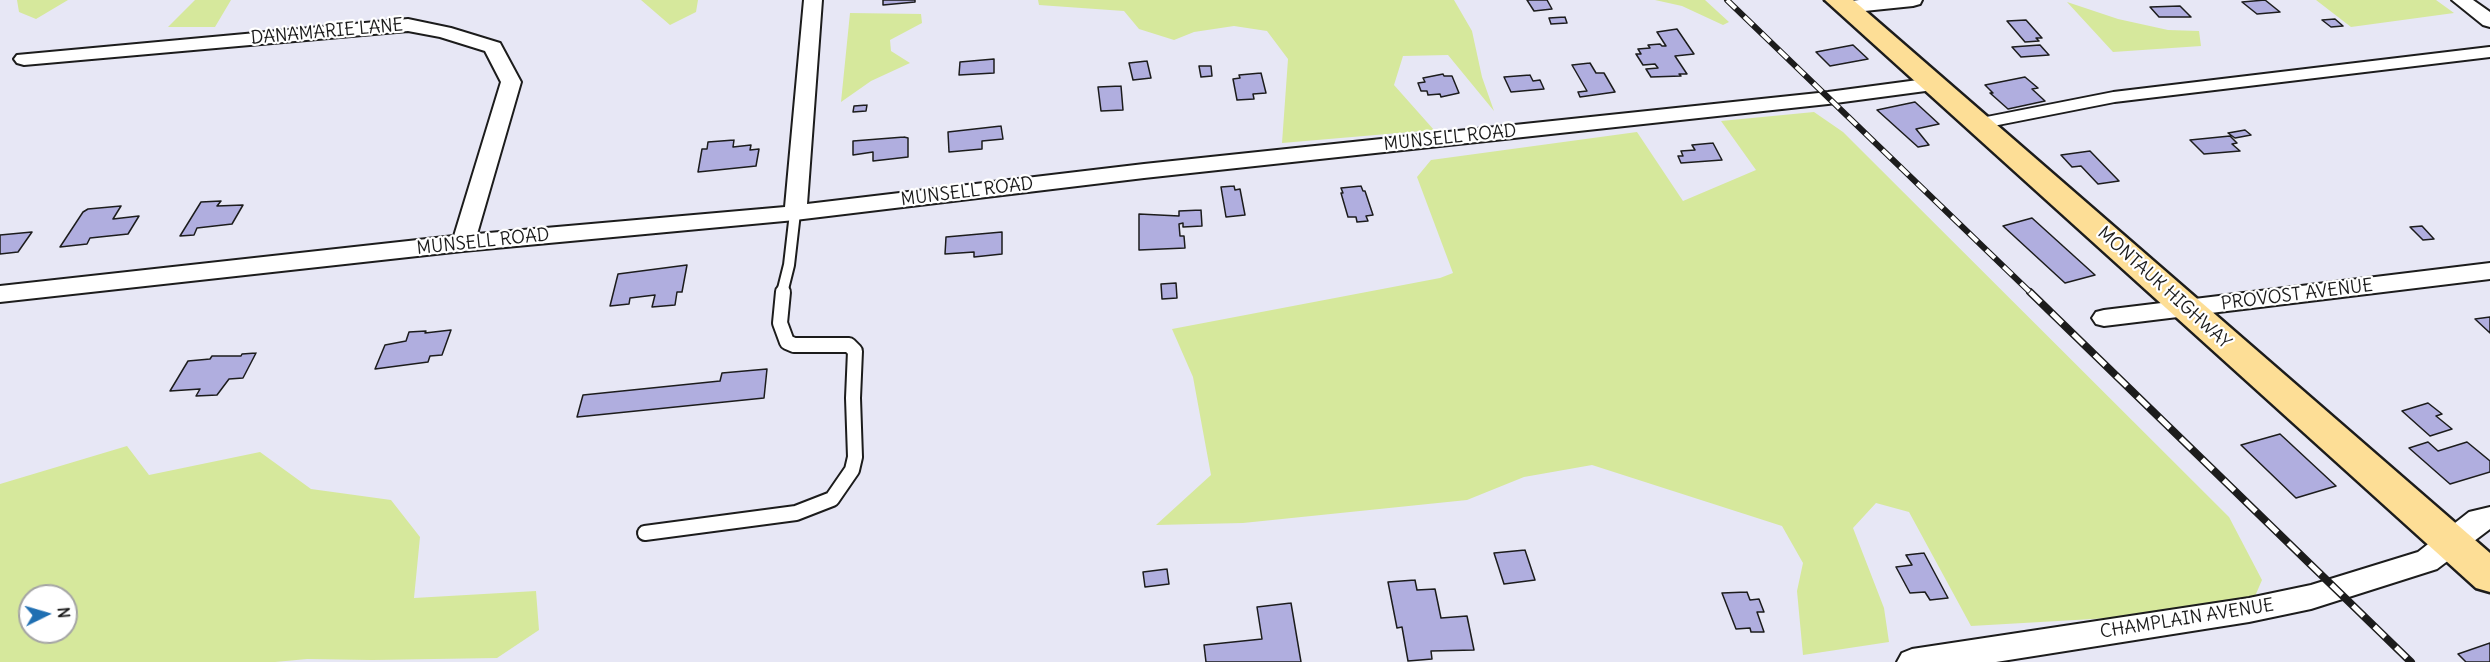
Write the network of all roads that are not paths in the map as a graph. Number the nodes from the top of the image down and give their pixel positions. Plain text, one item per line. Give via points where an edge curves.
1 (813, 0) edge
2 (1913, 0) edge
3 (2461, 0) edge
4 (1842, 3) edge
5 (2490, 21) edge
6 (2490, 52) edge
7 (24, 59) dead end
8 (1933, 84) junction
9 (1977, 124) junction
10 (795, 213) junction
11 (463, 243) junction
12 (2490, 271) edge
13 (0, 294) edge
14 (2186, 308) junction
15 (2104, 318) dead end
16 (2490, 518) edge
17 (645, 533) dead end
18 (2451, 542) junction
19 (2490, 576) edge
20 (1912, 662) edge

1 - 10 street
2 - 4 street
3 - 5 street
4 - 8 main road, MONTAUK HIGHWAY
6 - 9 lane via 2114,97
7 - 11 street, DANAMARIE LANE via 408,25 493,47 511,82
8 - 9 main road, MONTAUK HIGHWAY
8 - 10 street, MUNSELL ROAD
9 - 14 main road, MONTAUK HIGHWAY
10 - 11 street, MUNSELL ROAD
10 - 17 lane via 781,299 782,333 794,345 849,345 855,351 852,470 832,499 796,513
11 - 13 street, MUNSELL ROAD
12 - 14 street, PROVOST AVENUE
14 - 15 street, PROVOST AVENUE
14 - 18 main road, MONTAUK HIGHWAY
16 - 18 street, CHAMPLAIN AVENUE via 2479,520
18 - 19 main road, MONTAUK HIGHWAY
18 - 20 street, CHAMPLAIN AVENUE via 2427,561 2280,604

